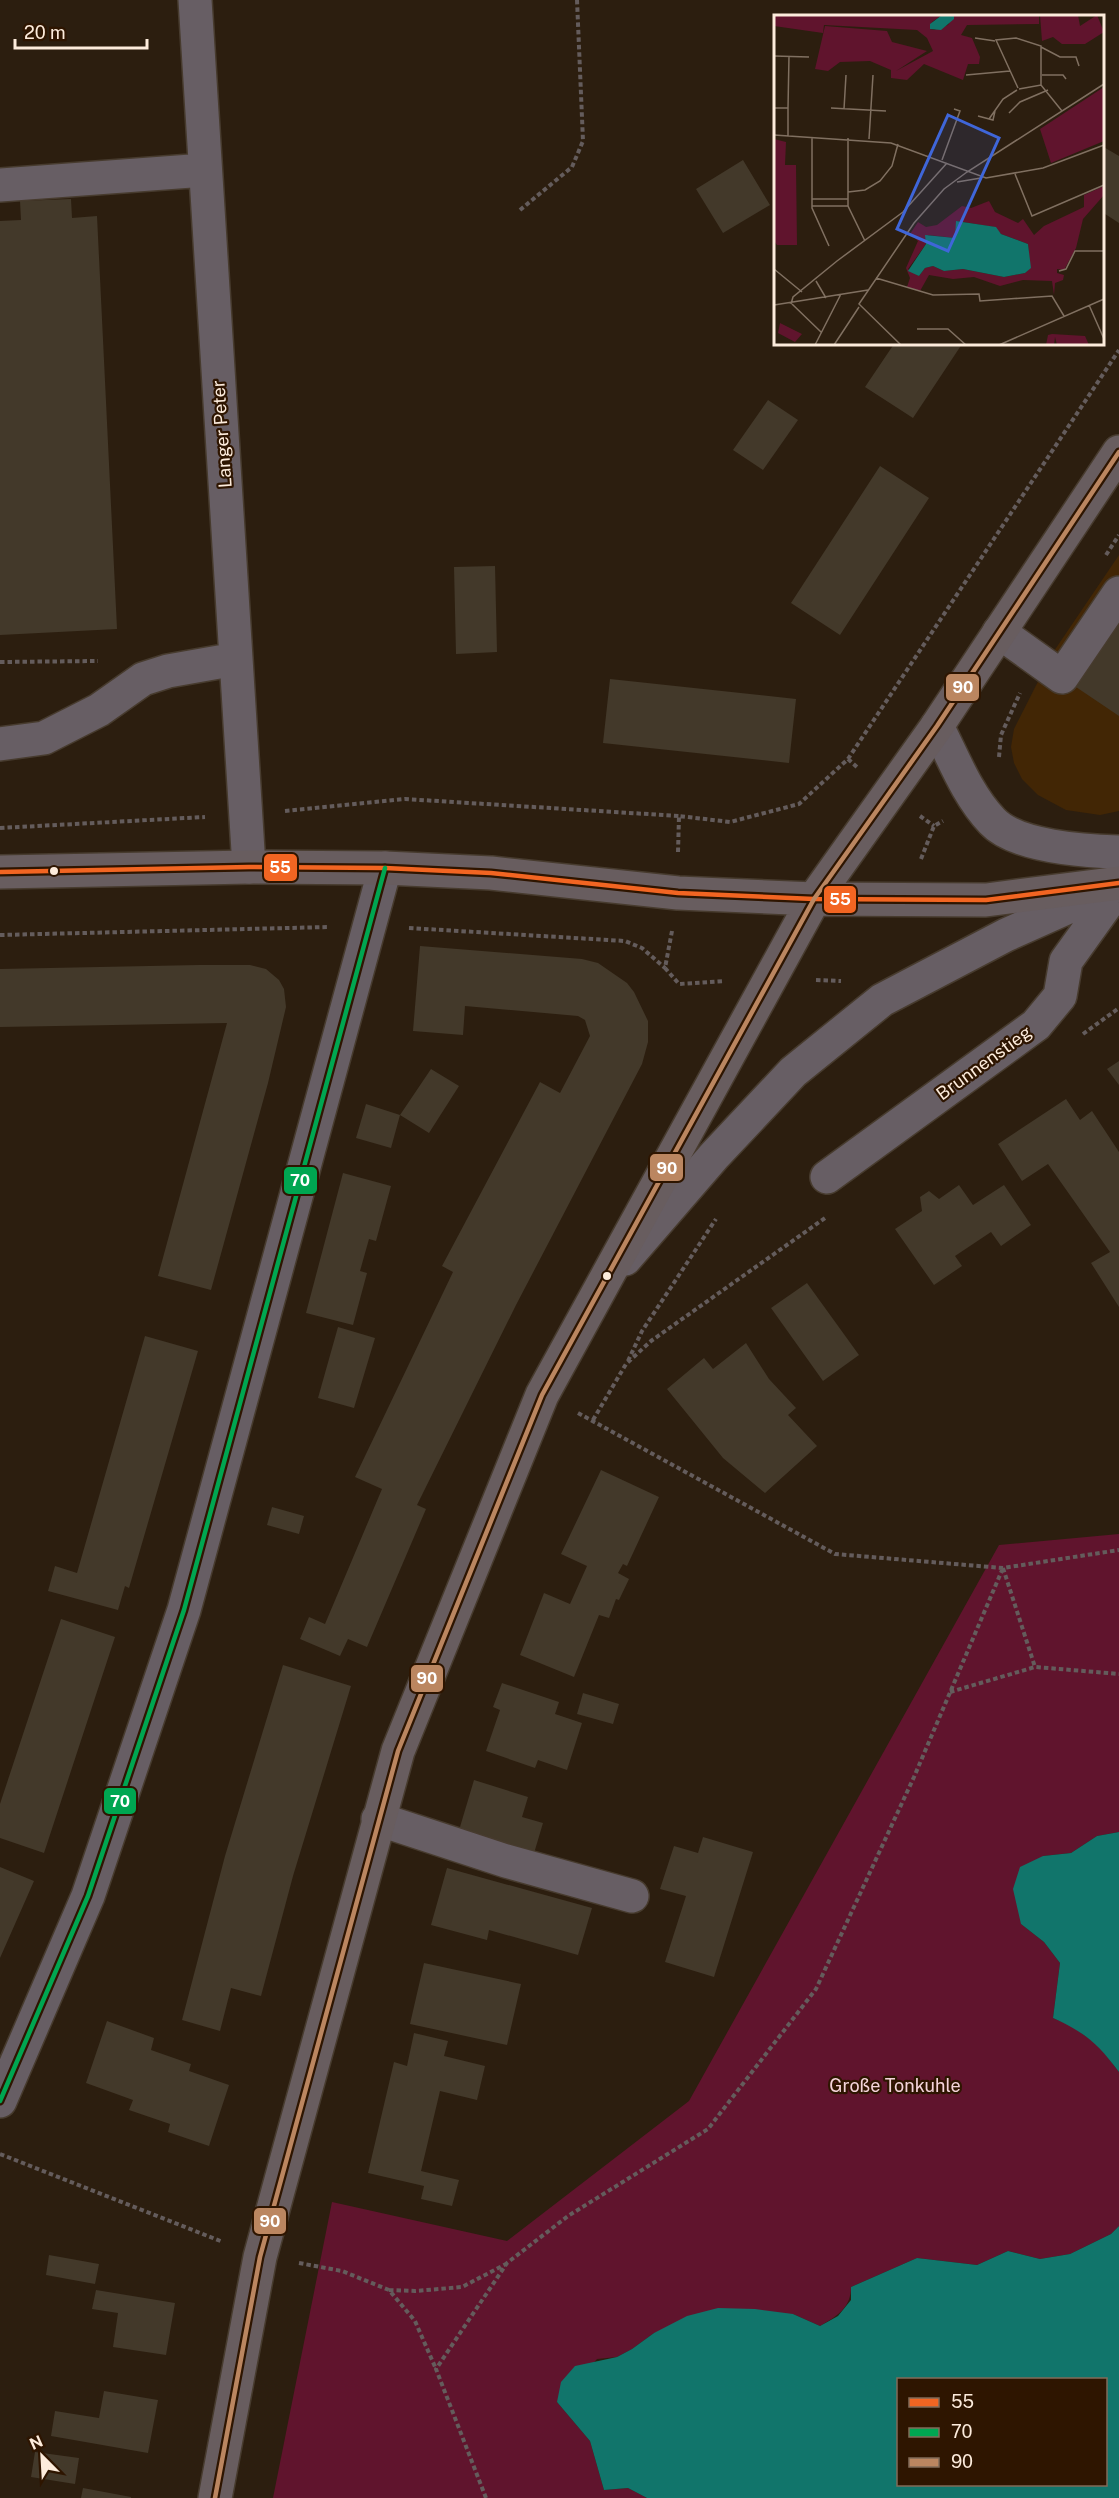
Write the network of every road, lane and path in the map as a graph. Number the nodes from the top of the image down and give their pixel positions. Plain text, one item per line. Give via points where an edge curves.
1 (195, 0) edge
2 (577, 0) edge
3 (205, 170) junction
4 (0, 185) edge
5 (520, 210) dead end
6 (1119, 350) edge
7 (1119, 452) edge
8 (1119, 594) edge
9 (999, 632) junction
10 (236, 659) junction
11 (102, 661) dead end
12 (0, 662) edge
13 (937, 726) junction
14 (0, 744) edge
15 (246, 815) junction
16 (679, 816) junction
17 (0, 828) edge
18 (1119, 852) edge
19 (249, 867) junction
20 (385, 868) junction
21 (0, 872) edge
22 (1119, 885) edge
23 (678, 893) junction
24 (814, 899) junction
25 (827, 1177) dead end
26 (717, 1217) dead end
27 (604, 1283) junction
28 (626, 1364) dead end
29 (542, 1395) junction
30 (1119, 1550) edge
31 (1003, 1568) junction
32 (1035, 1667) junction
33 (1119, 1674) edge
34 (950, 1692) junction
35 (378, 1819) junction
36 (632, 1896) dead end
37 (0, 2101) edge
38 (0, 2154) edge
39 (260, 2257) junction
40 (507, 2263) junction
41 (389, 2290) junction
42 (436, 2368) junction
43 (215, 2498) edge
44 (486, 2498) edge

1 - 3 street, Langer Peter
2 - 5 path via 583,141 572,167
3 - 4 street
3 - 10 street, Langer Peter
6 - 16 path via 848,759 798,804 730,822
7 - 9 main road
8 - 9 street via 1062,677
9 - 13 main road
10 - 14 street via 143,679 99,710 44,738
10 - 15 street, Langer Peter
11 - 12 path
13 - 18 street via 977,802 993,823 1005,831 1052,846
13 - 24 main road
15 - 16 path via 405,799
15 - 17 path
15 - 19 street, Langer Peter
16 - 23 path
19 - 20 main road
19 - 21 main road
20 - 23 main road via 491,873
20 - 37 street via 184,1610 88,1896
22 - 24 main road via 986,900
22 - 25 street, Brunnenstieg via 1066,961 1060,996 1036,1026
22 - 27 street via 1006,935 882,1000 793,1072
23 - 24 main road
24 - 27 main road
26 - 28 path via 642,1331
27 - 29 main road
29 - 31 path via 836,1554
29 - 35 main road via 398,1751
30 - 31 path
31 - 32 path
31 - 34 path
32 - 33 path
32 - 34 path
34 - 40 path via 816,1989 708,2129 568,2216
35 - 36 street via 506,1862
35 - 39 main road
38 - 39 path
39 - 41 path via 342,2271
39 - 43 main road
40 - 41 path via 462,2287
40 - 42 path
41 - 42 path via 415,2321
42 - 44 path

